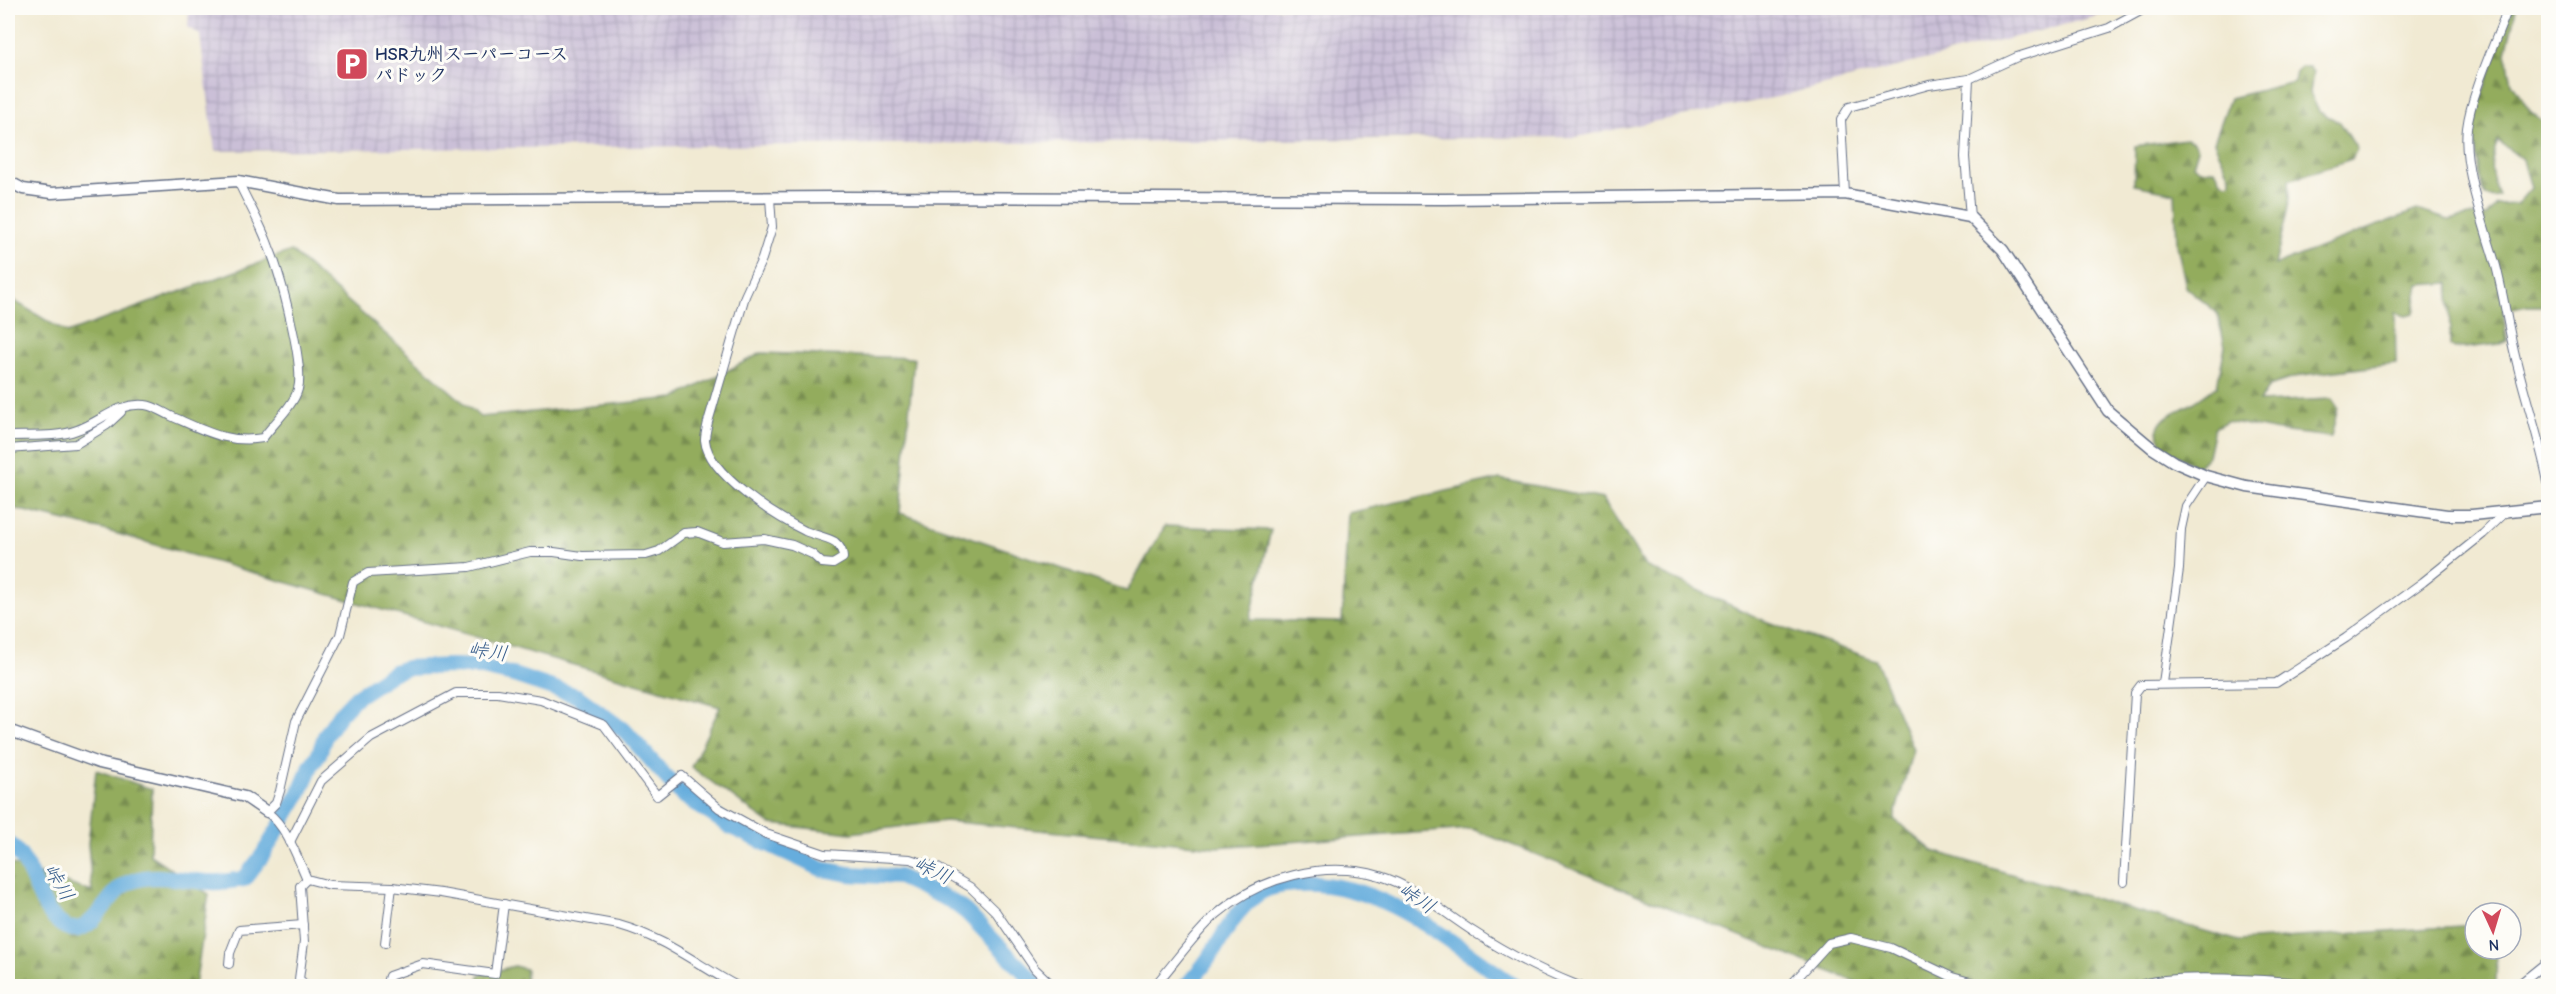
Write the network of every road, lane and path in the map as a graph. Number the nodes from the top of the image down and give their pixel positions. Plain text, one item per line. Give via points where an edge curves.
1 (2146, 8) edge
2 (2508, 8) edge
3 (1969, 79) junction
4 (8, 181) edge
5 (238, 181) junction
6 (1845, 194) junction
7 (770, 198) junction
8 (1970, 217) junction
9 (131, 404) junction
10 (8, 436) edge
11 (8, 449) edge
12 (2206, 476) junction
13 (2548, 483) edge
14 (2548, 507) edge
15 (2507, 511) junction
16 (2163, 683) junction
17 (8, 730) edge
18 (270, 815) junction
19 (290, 842) junction
20 (307, 879) junction
21 (2124, 882) dead end
22 (392, 887) junction
23 (504, 904) junction
24 (303, 925) junction
25 (385, 943) dead end
26 (2548, 961) edge
27 (229, 964) dead end
28 (1156, 985) edge
29 (307, 987) edge
30 (386, 987) edge
31 (737, 987) edge
32 (1053, 987) edge
33 (1579, 987) edge
34 (1790, 987) edge
35 (1985, 987) edge
36 (2138, 987) edge
37 (2318, 987) edge
38 (2517, 987) edge

1 - 3 street via 2109,28 2017,57
2 - 13 street via 2474,101 2467,145 2469,168
3 - 6 street via 1929,85 1849,107 1841,120
3 - 8 street via 1965,157
4 - 5 street via 23,189 52,193
5 - 7 street via 339,200
5 - 9 street via 270,248 295,341 300,369 298,390 264,438 244,441 214,435 148,405
6 - 7 street via 1445,199
6 - 8 street
7 - 18 street via 772,227 745,296 705,441 711,456 737,487 781,518 836,543 843,558 833,564 822,563 792,545 764,539 723,542 697,532 684,533 659,551 646,555 530,552 469,567 368,573 353,582 340,635 296,721 280,791
8 - 12 street via 2003,250 2108,411 2152,448
9 - 10 street via 77,430
9 - 11 street via 76,444
12 - 15 street via 2247,487 2447,515
12 - 16 street via 2186,506 2181,529
14 - 15 street
15 - 16 street via 2423,582 2276,683
16 - 21 street via 2141,685 2135,693
17 - 18 street via 99,763 245,797
18 - 19 street
19 - 20 street
19 - 32 street via 321,781 371,738 456,693 498,693 541,700 604,725 657,795 682,776 719,808 766,834 825,854 910,859 938,868 970,887 996,912 1035,969
20 - 22 street via 330,885
20 - 24 street via 300,886
22 - 23 street
22 - 25 street
23 - 30 street via 495,974 423,964 388,976
23 - 31 street via 645,932
24 - 27 street via 239,930
24 - 29 street via 299,979
26 - 38 street
28 - 33 street via 1216,915 1239,899 1263,885 1335,869 1379,876 1407,888 1501,948
34 - 35 street via 1829,942 1851,938 1891,948 1952,977
36 - 37 street via 2147,982 2183,978

